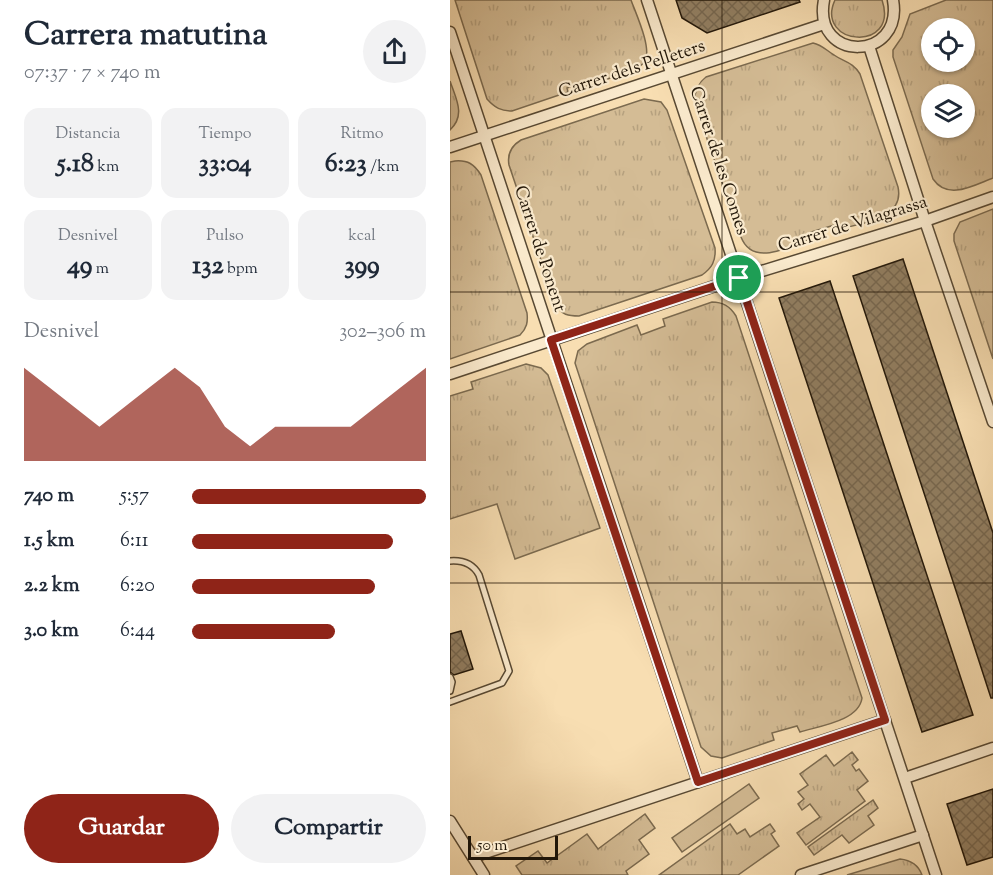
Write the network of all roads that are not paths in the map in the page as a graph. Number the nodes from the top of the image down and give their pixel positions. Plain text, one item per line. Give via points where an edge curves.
1 (647, 0) edge
2 (824, 0) edge
3 (893, 0) edge
4 (824, 24) junction
5 (450, 32) edge
6 (869, 46) junction
7 (672, 74) junction
8 (484, 136) junction
9 (450, 147) edge
10 (993, 197) edge
11 (925, 221) junction
12 (739, 278) junction
13 (551, 340) junction
14 (450, 374) edge
15 (993, 422) edge
16 (450, 561) edge
17 (450, 677) edge
18 (450, 691) edge
19 (450, 702) edge
20 (885, 720) junction
21 (993, 748) edge
22 (905, 778) junction
23 (698, 782) junction
24 (450, 821) edge
25 (923, 835) junction
26 (473, 857) junction
27 (484, 875) edge
28 (801, 875) edge
29 (936, 875) edge

1 - 7 street, Carrer de les Comes
2 - 4 street
3 - 6 street via 895,12 888,33
4 - 6 street via 838,42 859,48
4 - 7 street, Carrer dels Pelleters
5 - 8 street, Carrer de Ponent
6 - 11 street
7 - 8 street, Carrer dels Pelleters
7 - 12 street, Carrer de les Comes
8 - 9 street, Carrer dels Pelleters
8 - 13 street, Carrer de Ponent
10 - 11 street, Carrer de Vilagrassa
11 - 12 street, Carrer de Vilagrassa
11 - 15 street
12 - 13 street, Carrer de Vilagrassa
12 - 20 street, Carrer de les Comes
13 - 14 street, Carrer de Vilagrassa
13 - 23 street, Carrer de Ponent
16 - 19 lane via 466,562 479,575 509,670 506,680 498,686
17 - 18 lane
20 - 22 street, Carrer de les Comes
20 - 23 street
21 - 22 street
22 - 25 street, Carrer de les Comes
23 - 26 street
24 - 26 street
25 - 28 street
25 - 29 street, Carrer de les Comes
26 - 27 street

